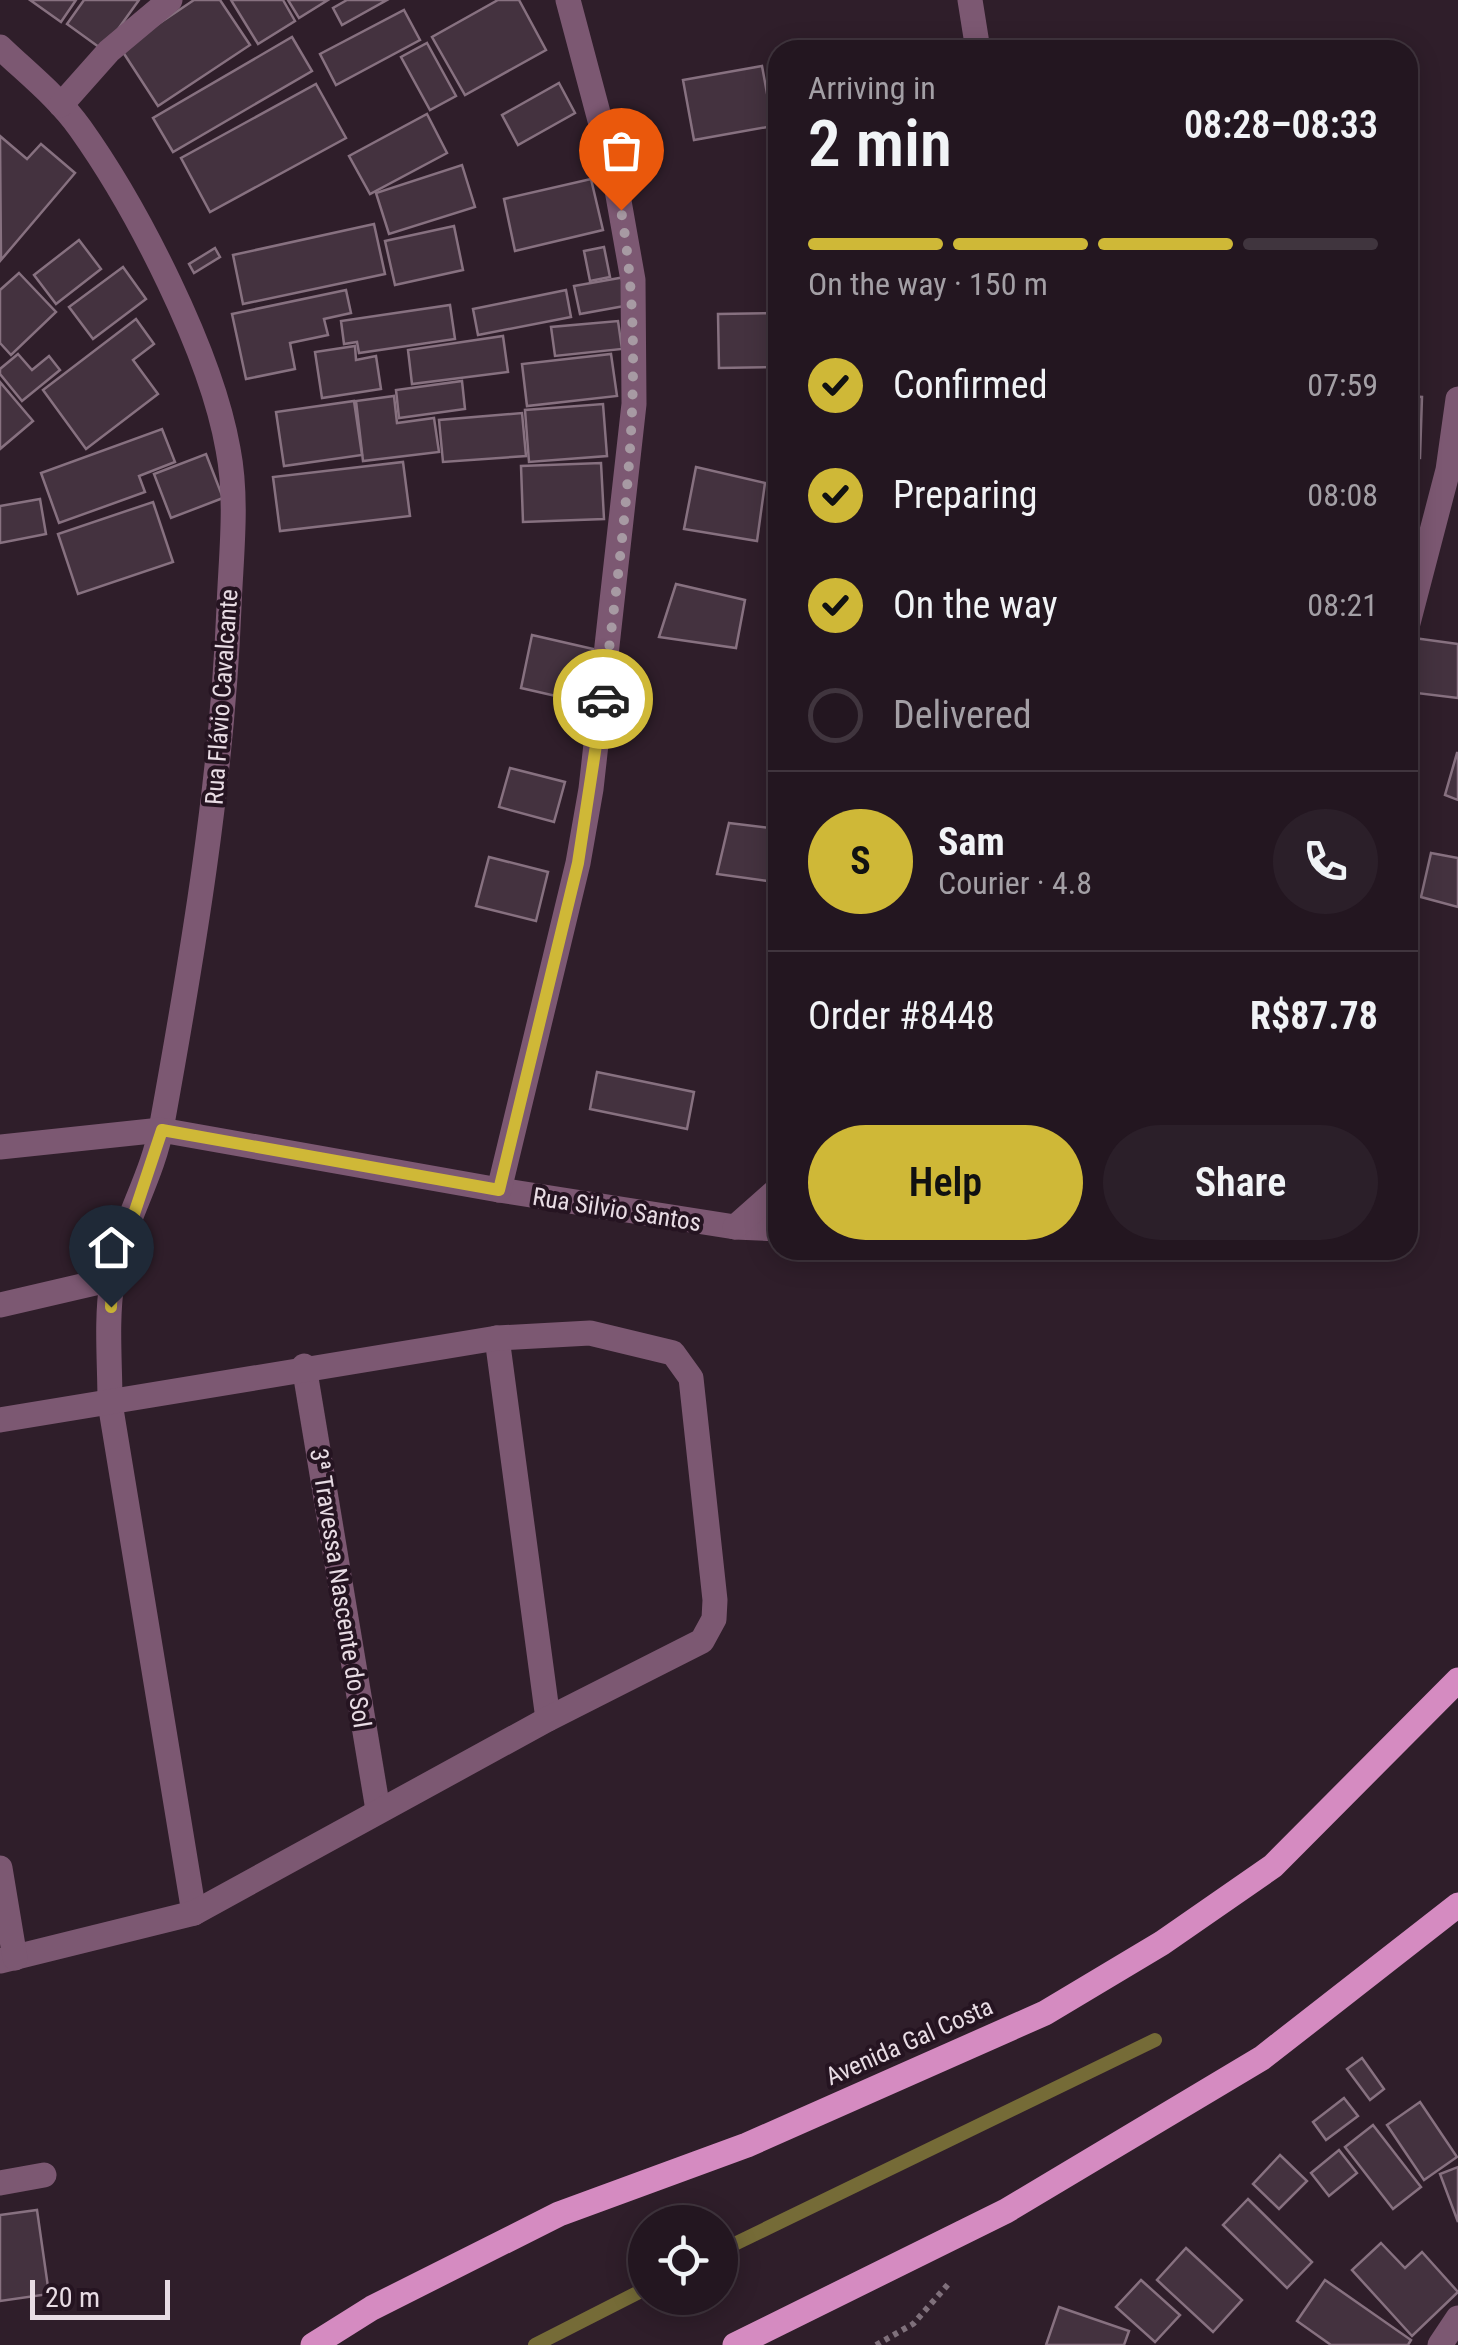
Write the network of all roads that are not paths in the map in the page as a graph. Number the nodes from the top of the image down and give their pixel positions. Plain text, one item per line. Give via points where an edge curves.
1 (170, 0) edge
2 (568, 0) edge
3 (970, 0) edge
4 (976, 40) edge
5 (0, 47) edge
6 (60, 104) junction
7 (1458, 399) edge
8 (1418, 585) edge
9 (162, 1130) junction
10 (0, 1147) edge
11 (499, 1190) junction
12 (768, 1199) edge
13 (735, 1228) junction
14 (768, 1229) edge
15 (112, 1280) junction
16 (0, 1306) edge
17 (497, 1338) junction
18 (304, 1366) junction
19 (110, 1403) junction
20 (0, 1420) edge
21 (1458, 1680) edge
22 (548, 1718) junction
23 (378, 1810) junction
24 (0, 1868) edge
25 (1458, 1905) edge
26 (194, 1913) junction
27 (8, 1959) edge
28 (44, 2175) dead end
29 (0, 2183) edge
30 (1458, 2318) edge
31 (313, 2345) edge
32 (735, 2345) edge
33 (1440, 2345) edge

1 - 6 street
2 - 11 street via 614,173 633,280 634,404 591,789
3 - 4 street
5 - 6 street, Rua Flávio Cavalcante
6 - 9 street, Rua Flávio Cavalcante via 130,211 179,308 222,420 232,475 214,810
7 - 8 street via 1448,470
9 - 10 street, Rua Silvio Santos
9 - 11 street, Rua Silvio Santos
9 - 15 street, Rua Flávio Cavalcante
11 - 13 street, Rua Silvio Santos
12 - 13 street
13 - 14 street, Rua Silvio Santos
15 - 16 street
15 - 19 street, Rua Flávio Cavalcante
17 - 18 street
17 - 22 street
17 - 22 street via 590,1333 673,1353 691,1378 714,1619 702,1641
18 - 19 street
18 - 23 street, 3ª Travessa Nascente do Sol
19 - 20 street
19 - 26 street, Rua Flávio Cavalcante
21 - 31 main road, Avenida Gal Costa via 1273,1866 1045,2013 747,2145 559,2214
22 - 23 street
23 - 26 street
24 - 27 street
25 - 32 main road via 1262,2058 1006,2211
26 - 27 street
28 - 29 street
30 - 33 street

